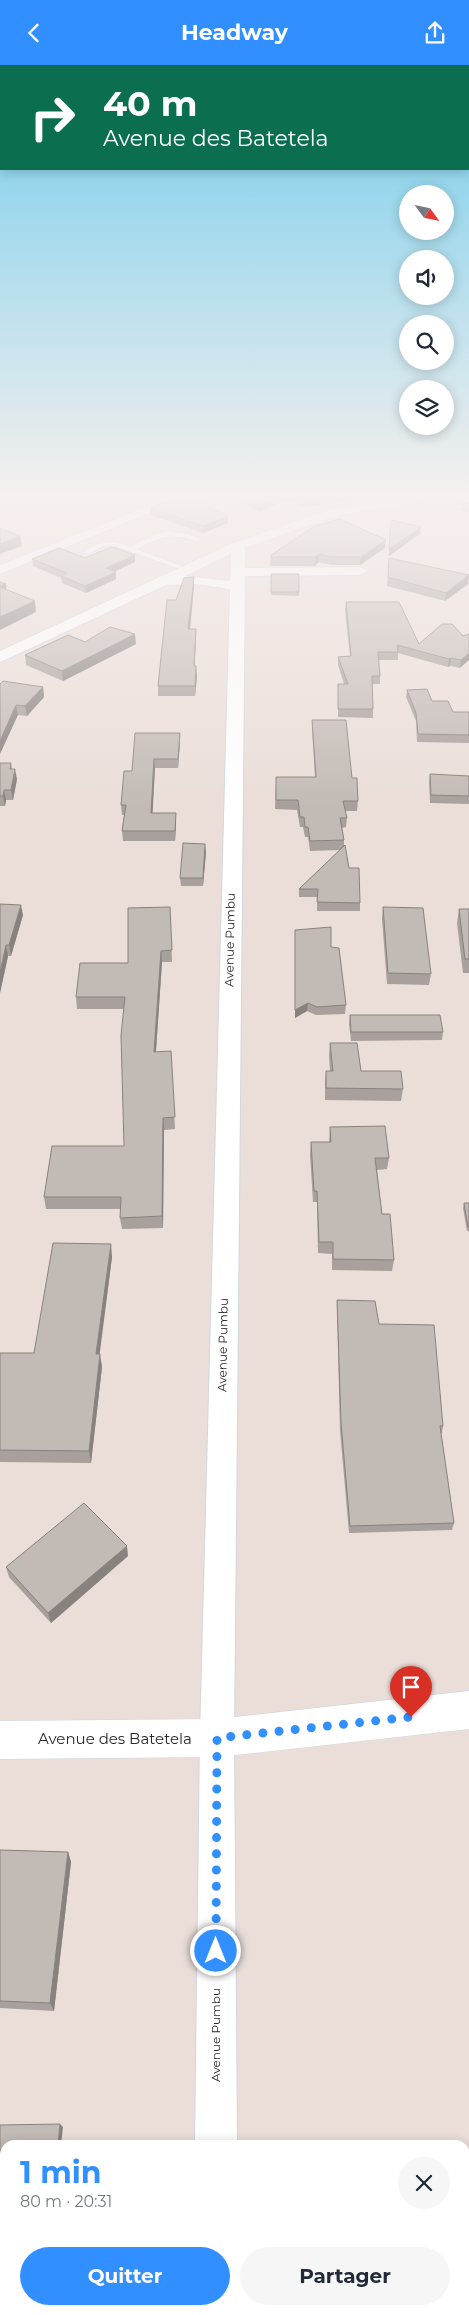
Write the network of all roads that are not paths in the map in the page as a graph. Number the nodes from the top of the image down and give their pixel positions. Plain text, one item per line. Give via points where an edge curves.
1 (124, 598) edge
2 (236, 598) edge
3 (0, 657) edge
4 (469, 1710) edge
5 (217, 1738) junction
6 (0, 1740) edge
7 (216, 2140) edge

1 - 3 street
2 - 5 street, Avenue Pumbu
4 - 5 street, Avenue des Batetela
5 - 6 street, Avenue des Batetela
5 - 7 street, Avenue Pumbu

